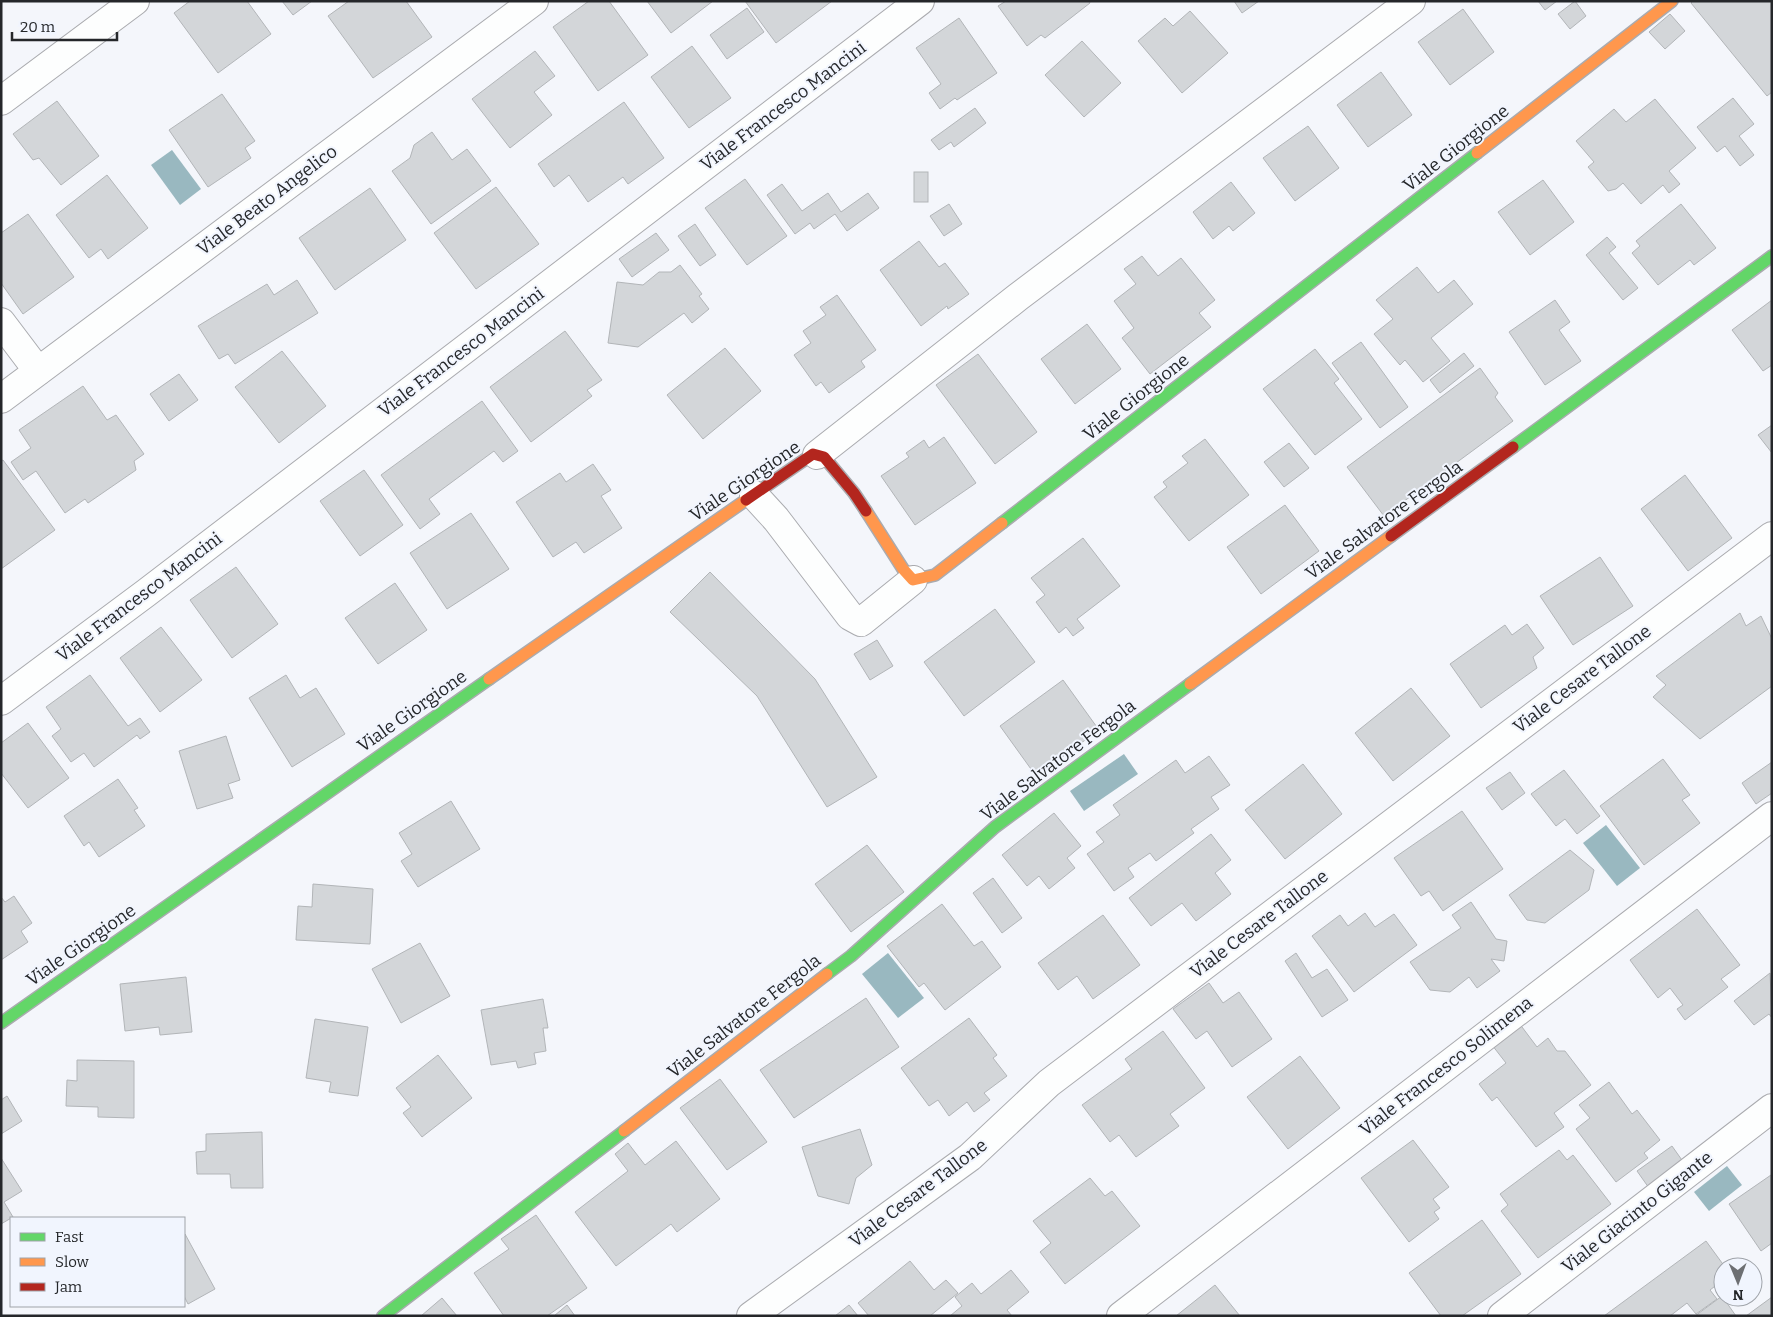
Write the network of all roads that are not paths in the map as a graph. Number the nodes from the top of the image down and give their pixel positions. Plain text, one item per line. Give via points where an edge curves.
1 (135, 1) edge
2 (534, 1) edge
3 (920, 1) edge
4 (1410, 1) edge
5 (1672, 1) edge
6 (1, 101) edge
7 (1772, 256) edge
8 (1, 322) edge
9 (38, 371) junction
10 (1, 399) edge
11 (817, 455) junction
12 (754, 495) junction
13 (1772, 536) edge
14 (913, 580) junction
15 (1, 701) edge
16 (1772, 816) edge
17 (1, 1023) edge
18 (1772, 1108) edge
19 (382, 1316) edge
20 (751, 1316) edge
21 (1121, 1316) edge
22 (1502, 1316) edge

1 - 6 street
2 - 9 street, Viale Beato Angelico
3 - 15 street, Viale Francesco Mancini
4 - 11 street via 1018,297
5 - 14 street, Viale Giorgione via 935,575
7 - 19 street, Viale Salvatore Fergola via 996,828 852,956
8 - 9 street
9 - 10 street, Viale Beato Angelico
11 - 12 street, Viale Giorgione via 813,454
11 - 14 street, Viale Giorgione via 824,457 854,493
12 - 14 street via 850,616 861,622
12 - 17 street, Viale Giorgione
13 - 20 street, Viale Cesare Tallone via 1049,1084 970,1157
16 - 21 street, Viale Francesco Solimena
18 - 22 street, Viale Giacinto Gigante

